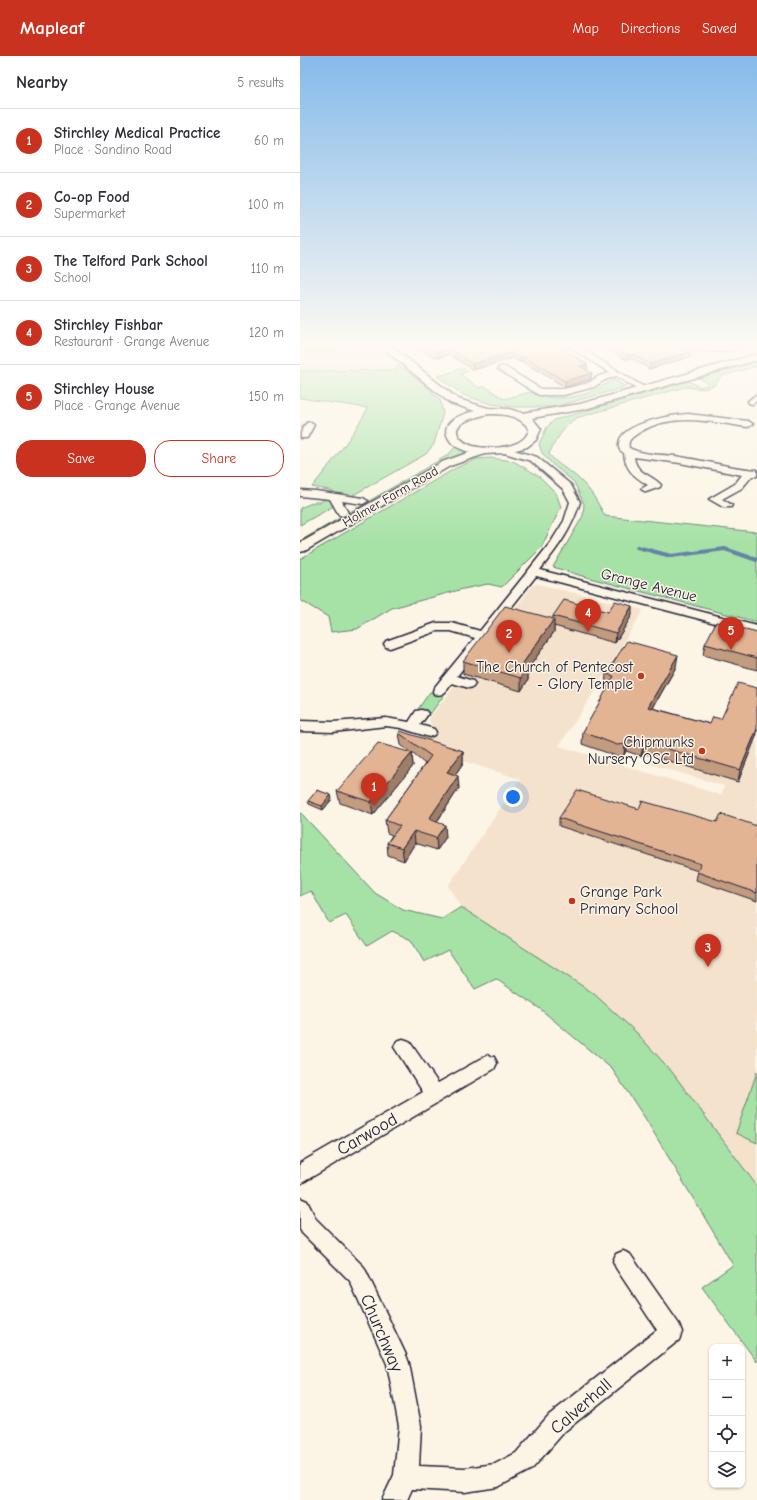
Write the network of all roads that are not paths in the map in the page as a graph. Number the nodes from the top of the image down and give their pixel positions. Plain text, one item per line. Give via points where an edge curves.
1 (455, 412) edge
2 (487, 412) edge
3 (508, 412) edge
4 (552, 412) edge
5 (561, 412) edge
6 (686, 412) edge
7 (522, 416) junction
8 (685, 416) junction
9 (456, 422) junction
10 (748, 424) dead end
11 (309, 425) dead end
12 (535, 429) junction
13 (301, 437) edge
14 (455, 440) junction
15 (530, 440) junction
16 (483, 450) junction
17 (504, 450) junction
18 (629, 453) junction
19 (534, 459) junction
20 (752, 473) edge
21 (646, 489) dead end
22 (300, 493) edge
23 (335, 498) junction
24 (363, 501) junction
25 (727, 505) dead end
26 (343, 513) junction
27 (300, 538) edge
28 (300, 548) edge
29 (533, 572) junction
30 (757, 630) edge
31 (482, 636) junction
32 (390, 644) dead end
33 (450, 678) junction
34 (469, 684) dead end
35 (439, 691) dead end
36 (421, 714) dead end
37 (300, 726) edge
38 (412, 727) junction
39 (429, 732) dead end
40 (403, 1046) dead end
41 (488, 1064) dead end
42 (435, 1094) junction
43 (300, 1174) edge
44 (300, 1208) edge
45 (623, 1261) dead end
46 (406, 1478) junction
47 (394, 1500) edge

1 - 9 street
2 - 9 street via 465,417
3 - 7 street
4 - 7 street
5 - 12 street
6 - 8 street
7 - 12 street via 532,423
8 - 10 street
8 - 18 street via 674,416 640,427 625,437 623,446
9 - 14 street via 452,428
11 - 13 street
12 - 15 street
14 - 16 street
14 - 24 street, Holmer Farm Road via 446,454
15 - 17 street
15 - 19 street
16 - 17 street
16 - 28 street, Holmer Farm Road via 446,464
17 - 19 street
18 - 20 street
18 - 21 street via 628,461 632,468 656,484
19 - 29 street via 568,487 575,502 569,521 556,543
20 - 25 street via 739,486 714,499
22 - 23 street
23 - 24 street
23 - 26 street
24 - 26 street, Holmer Farm Road
26 - 27 street, Holmer Farm Road
29 - 30 street, Grange Avenue
29 - 31 street
31 - 32 street via 452,627 436,627
31 - 33 street
33 - 34 street
33 - 35 street
36 - 38 street
37 - 38 street via 333,727 386,722
38 - 39 street
40 - 42 street
41 - 42 street, Carwood
42 - 43 street, Carwood
44 - 46 street, Churchway via 310,1226 356,1274 398,1363 410,1426
45 - 46 street, Calverhall via 671,1332 557,1423 524,1461 498,1475 464,1480
46 - 47 street, Churchway

